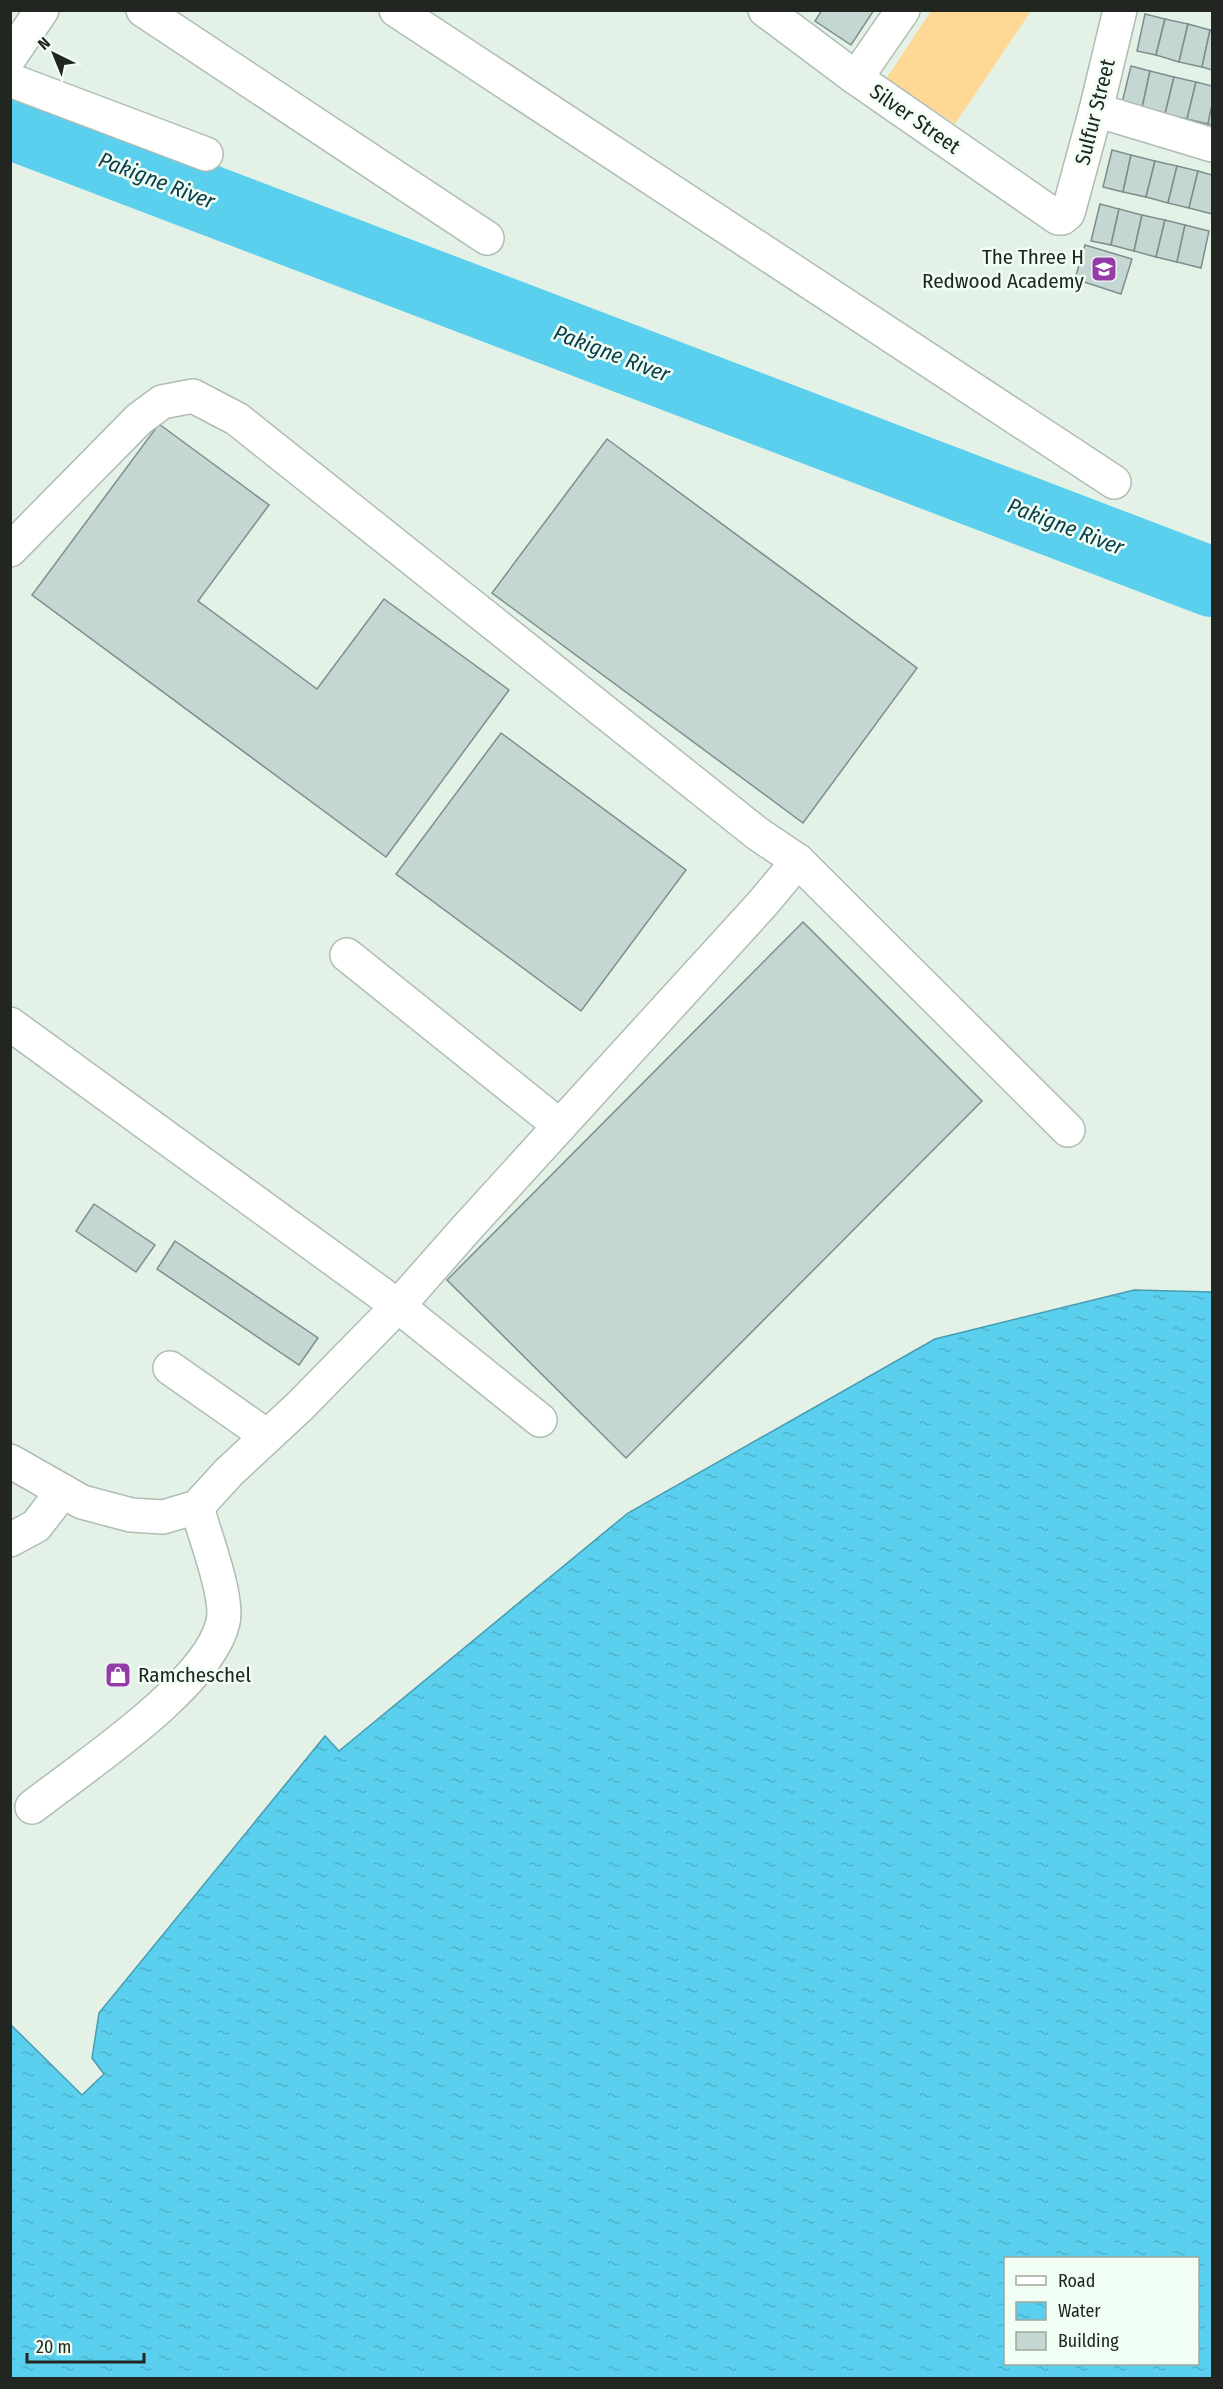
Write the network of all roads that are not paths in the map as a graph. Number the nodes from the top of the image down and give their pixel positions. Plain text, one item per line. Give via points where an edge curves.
1 (42, 10) edge
2 (143, 10) edge
3 (396, 10) edge
4 (765, 10) edge
5 (903, 10) edge
6 (1120, 10) edge
7 (10, 57) edge
8 (856, 78) junction
9 (10, 80) edge
10 (1096, 110) junction
11 (1212, 146) edge
12 (206, 154) dead end
13 (1068, 213) joint
14 (487, 238) dead end
15 (1114, 482) dead end
16 (10, 550) edge
17 (798, 861) junction
18 (347, 955) dead end
19 (10, 1024) edge
20 (560, 1126) junction
21 (1068, 1130) dead end
22 (398, 1306) junction
23 (170, 1368) dead end
24 (540, 1420) dead end
25 (267, 1436) junction
26 (10, 1461) edge
27 (63, 1491) junction
28 (197, 1507) junction
29 (10, 1540) edge
30 (32, 1807) dead end

1 - 7 street
2 - 14 street
3 - 15 street
4 - 8 street, Silver Street
5 - 8 street
6 - 10 street, Sulfur Street
8 - 13 street, Silver Street via 1058,218
9 - 12 street
10 - 11 street
10 - 13 street, Sulfur Street
16 - 17 street via 139,419 162,402 193,396 237,419 758,834
17 - 20 street
17 - 21 street
18 - 20 street
19 - 22 street
20 - 22 street
22 - 24 street
22 - 25 street
23 - 25 street
25 - 28 street
26 - 27 street
27 - 28 street via 82,1502 131,1515 163,1517
27 - 29 street via 36,1526
28 - 30 street via 223,1601 223,1622 211,1650 168,1702

